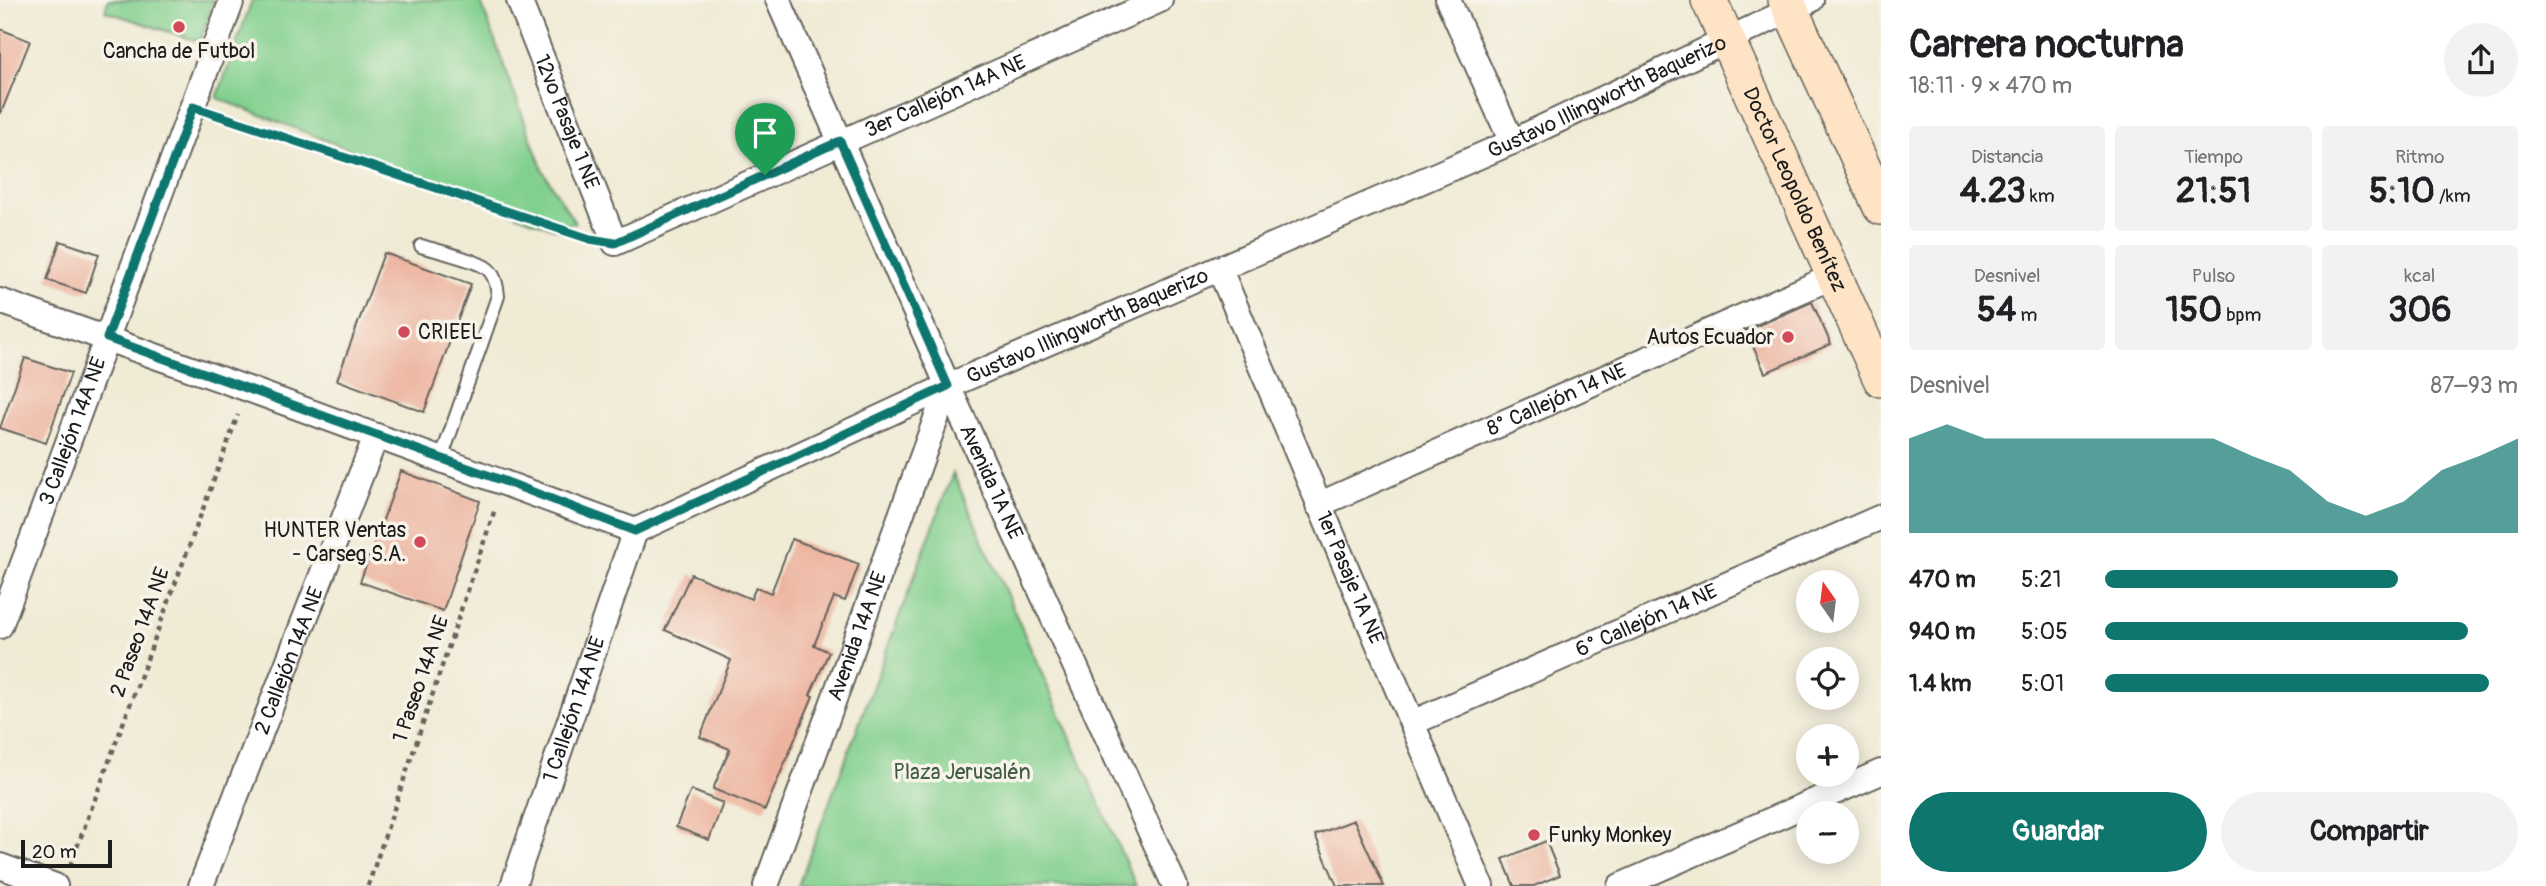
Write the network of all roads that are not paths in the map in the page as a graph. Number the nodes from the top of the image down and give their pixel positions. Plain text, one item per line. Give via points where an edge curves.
1 (232, 0) edge
2 (519, 0) edge
3 (778, 0) edge
4 (1160, 0) edge
5 (1448, 0) edge
6 (1709, 0) edge
7 (1796, 3) edge
8 (1727, 40) junction
9 (840, 141) junction
10 (1512, 142) junction
11 (1879, 198) edge
12 (615, 243) joint
13 (421, 246) dead end
14 (1220, 270) junction
15 (1834, 276) junction
16 (0, 301) edge
17 (107, 338) junction
18 (1881, 379) edge
19 (948, 386) junction
20 (376, 436) junction
21 (441, 459) junction
22 (1318, 505) junction
23 (1881, 517) edge
24 (635, 531) junction
25 (0, 626) edge
26 (1412, 723) junction
27 (1881, 772) edge
28 (0, 866) edge
29 (61, 879) edge
30 (201, 886) edge
31 (513, 886) edge
32 (766, 886) edge
33 (1175, 886) edge
34 (1481, 886) edge
35 (1620, 886) edge

1 - 17 street, 3 Callejón 14A NE
2 - 12 street, 12vo Pasaje 1 NE
3 - 9 street, Avenida 1A NE
4 - 9 street, 3er Callejón 14A NE
5 - 10 street
6 - 8 street, Doctor Leopoldo Benítez
7 - 8 street, Gustavo Illingworth Baquerizo
7 - 11 street
8 - 10 street, Gustavo Illingworth Baquerizo
8 - 15 street, Doctor Leopoldo Benítez
9 - 12 street, 3er Callejón 14A NE
9 - 19 street, Avenida 1A NE
10 - 14 street, Gustavo Illingworth Baquerizo
13 - 21 lane via 486,267 498,288
14 - 19 street, Gustavo Illingworth Baquerizo
14 - 22 street, 1er Pasaje 1A NE
15 - 18 street, Doctor Leopoldo Benítez
15 - 22 street, 8° Callejón 14 NE
16 - 17 street
17 - 20 street
17 - 25 street, 3 Callejón 14A NE
19 - 24 street, Gustavo Illingworth Baquerizo
19 - 32 street, Avenida 14A NE
19 - 33 street, Avenida 1A NE
20 - 21 street
20 - 30 street, 2 Callejón 14A NE
21 - 24 street
22 - 26 street, 1er Pasaje 1A NE
23 - 26 street, 6° Callejón 14 NE
24 - 31 street, 1 Callejón 14A NE
26 - 34 street, 1er Pasaje 1A NE
27 - 35 street
28 - 29 street

